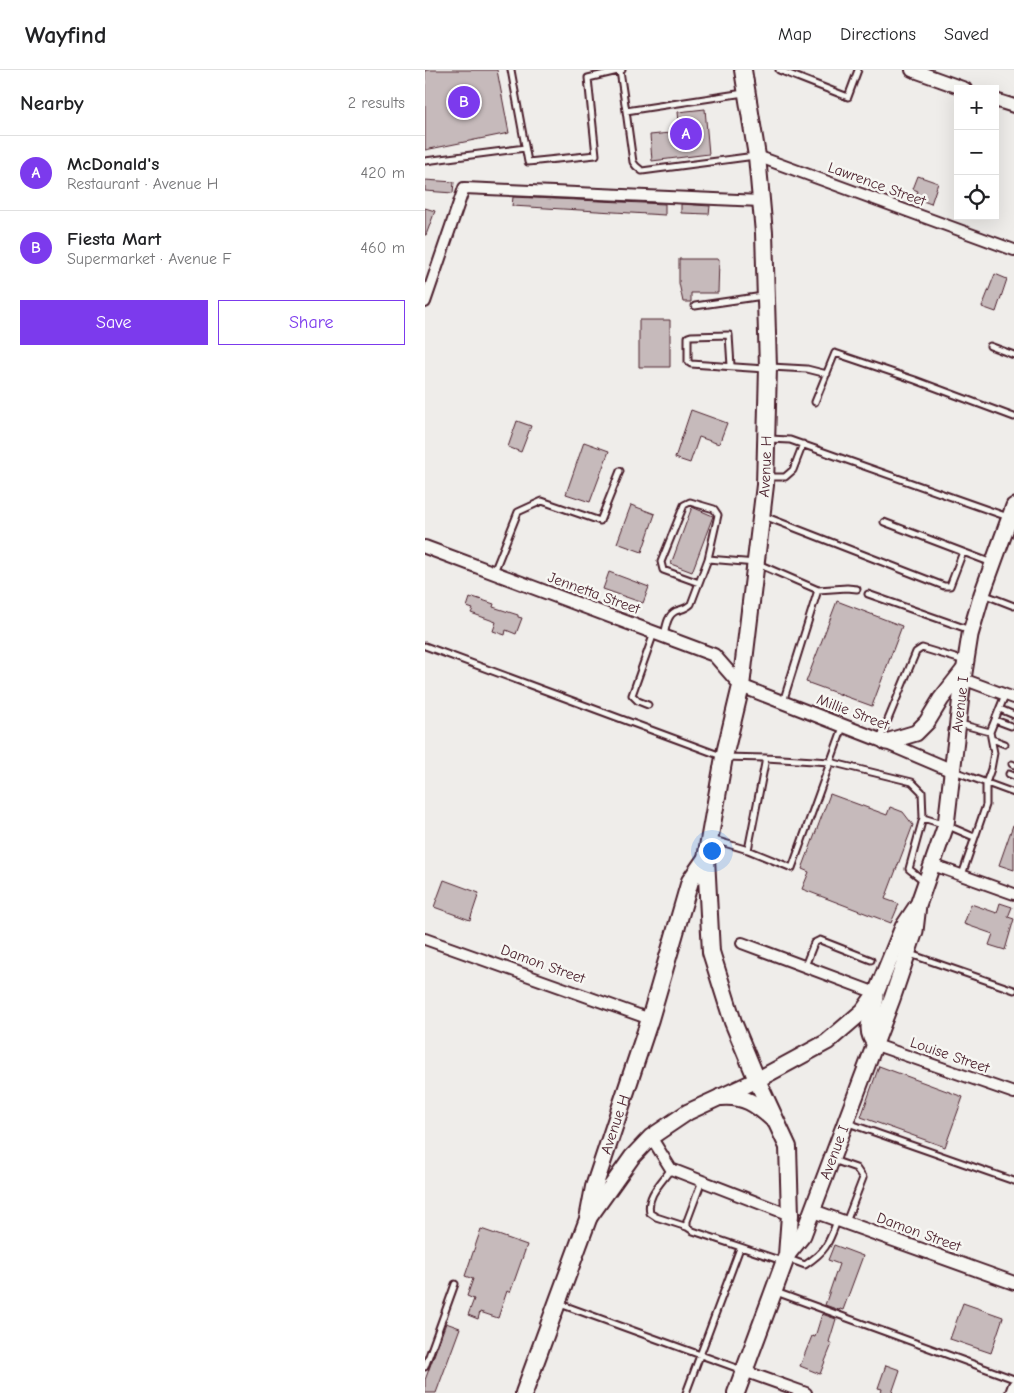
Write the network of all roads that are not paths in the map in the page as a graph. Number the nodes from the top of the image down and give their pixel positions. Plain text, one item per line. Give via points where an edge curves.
1 (511, 70) edge
2 (621, 70) edge
3 (744, 70) edge
4 (779, 70) edge
5 (858, 70) edge
6 (912, 70) edge
7 (954, 85) edge
8 (747, 93) junction
9 (999, 101) edge
10 (1014, 106) edge
11 (626, 112) junction
12 (525, 148) junction
13 (757, 156) junction
14 (425, 161) edge
15 (761, 201) junction
16 (1014, 250) edge
17 (766, 296) junction
18 (425, 302) edge
19 (695, 306) dead end
20 (990, 346) dead end
21 (1014, 355) edge
22 (731, 366) junction
23 (768, 368) junction
24 (827, 374) junction
25 (815, 402) dead end
26 (1014, 417) edge
27 (766, 439) junction
28 (803, 444) junction
29 (620, 471) dead end
30 (765, 477) junction
31 (1013, 514) edge
32 (761, 515) junction
33 (884, 522) dead end
34 (425, 547) edge
35 (963, 552) junction
36 (708, 559) junction
37 (755, 563) junction
38 (993, 563) junction
39 (494, 572) junction
40 (699, 583) junction
41 (857, 589) dead end
42 (818, 590) junction
43 (869, 594) dead end
44 (982, 594) junction
45 (1014, 606) edge
46 (971, 631) junction
47 (659, 634) junction
48 (425, 646) edge
49 (964, 670) junction
50 (741, 686) junction
51 (1010, 696) edge
52 (782, 702) junction
53 (648, 705) dead end
54 (999, 709) junction
55 (1014, 714) edge
56 (995, 720) junction
57 (958, 723) junction
58 (844, 726) junction
59 (1011, 726) dead end
60 (991, 732) junction
61 (991, 739) junction
62 (883, 741) junction
63 (1005, 744) dead end
64 (724, 757) junction
65 (993, 757) junction
66 (766, 758) junction
67 (999, 759) dead end
68 (830, 762) junction
69 (953, 771) junction
70 (986, 783) junction
71 (1014, 792) edge
72 (923, 818) junction
73 (947, 825) junction
74 (975, 837) junction
75 (711, 838) junction
76 (748, 850) junction
77 (706, 858) junction
78 (933, 865) junction
79 (962, 875) junction
80 (926, 883) junction
81 (1014, 894) edge
82 (918, 905) junction
83 (425, 938) edge
84 (742, 943) dead end
85 (907, 953) junction
86 (871, 960) dead end
87 (805, 966) junction
88 (1014, 990) edge
89 (876, 993) junction
90 (650, 1019) junction
91 (876, 1045) junction
92 (757, 1080) junction
93 (1014, 1093) edge
94 (721, 1097) junction
95 (845, 1122) junction
96 (780, 1129) junction
97 (651, 1137) junction
98 (831, 1159) junction
99 (671, 1169) junction
100 (702, 1181) junction
101 (1014, 1181) edge
102 (813, 1211) junction
103 (790, 1215) junction
104 (588, 1219) junction
105 (842, 1221) junction
106 (687, 1227) junction
107 (740, 1248) junction
108 (786, 1258) junction
109 (1014, 1283) edge
110 (455, 1284) dead end
111 (773, 1292) junction
112 (557, 1303) junction
113 (700, 1355) junction
114 (425, 1367) edge
115 (744, 1371) junction
116 (1014, 1379) edge
117 (1014, 1385) edge
118 (524, 1393) edge
119 (686, 1393) edge
120 (736, 1393) edge
121 (806, 1393) edge
122 (1011, 1393) edge

1 - 12 lane
2 - 11 lane
2 - 12 lane via 588,78 596,155 528,162
3 - 8 main road, Avenue H
4 - 5 lane via 849,97
6 - 7 street
8 - 11 lane
8 - 13 main road, Avenue H
9 - 10 street
11 - 13 lane via 633,162 643,171
12 - 14 lane
13 - 15 main road, Avenue H
13 - 16 street, Lawrence Street
15 - 17 main road, Avenue H
15 - 18 street via 464,188
17 - 19 lane
17 - 23 main road, Avenue H
20 - 21 lane
22 - 22 lane via 688,362 688,337 729,335
22 - 23 lane
23 - 24 lane
23 - 27 main road, Avenue H
24 - 25 lane
24 - 26 lane via 835,353
27 - 28 lane
27 - 30 main road, Avenue H
28 - 30 lane via 793,470 785,478
28 - 31 lane
29 - 39 lane via 600,521 542,500 518,512
30 - 32 main road, Avenue H
31 - 38 main road, Avenue I
32 - 35 lane via 944,586 950,586
32 - 37 main road, Avenue H
33 - 35 lane
34 - 39 street, Jennetta Street
35 - 38 lane
36 - 37 lane
36 - 40 lane
36 - 40 lane via 718,516 714,509 690,502 684,505 661,562 663,570
37 - 42 lane
37 - 50 main road, Avenue H
38 - 44 main road, Avenue I
39 - 47 street, Jennetta Street
40 - 47 lane via 691,604 673,612
41 - 42 lane
42 - 52 lane
43 - 46 lane
44 - 45 lane
44 - 46 main road, Avenue I
46 - 49 main road, Avenue I
47 - 50 street, Jennetta Street via 715,655
47 - 53 lane via 632,695
48 - 64 lane
49 - 51 street
49 - 57 main road, Avenue I
49 - 62 main road via 916,733
49 - 62 lane via 922,648 916,652
50 - 52 street, Millie Street
50 - 64 main road, Avenue H
51 - 54 lane
52 - 58 street, Millie Street
54 - 55 lane
54 - 56 lane
56 - 59 lane
56 - 60 lane
57 - 60 lane
57 - 69 main road, Avenue I
58 - 62 street, Millie Street
58 - 68 lane
60 - 61 lane
61 - 63 lane
61 - 65 lane
62 - 69 street, Millie Street
64 - 66 lane
64 - 75 main road, Avenue H
65 - 67 lane
65 - 70 lane via 993,769
66 - 68 lane
66 - 76 lane
68 - 72 lane via 912,782 922,792
68 - 76 lane via 792,868
69 - 70 lane
69 - 73 main road, Avenue I
70 - 71 lane
70 - 74 lane via 986,805
72 - 73 lane
72 - 80 lane via 909,869
73 - 74 lane
73 - 78 main road, Avenue I
74 - 79 lane
75 - 76 lane
75 - 77 main road, Avenue H
77 - 90 main road, Avenue H via 690,881
77 - 92 main road, Avenue H via 711,952 733,1022
78 - 79 street
78 - 80 main road, Avenue I
79 - 81 street
80 - 82 main road, Avenue I
82 - 85 main road, Avenue I via 915,931
82 - 89 main road, Avenue I via 903,927
83 - 90 street, Damon Street
84 - 87 street
85 - 88 lane
85 - 91 main road, Avenue I
86 - 87 lane via 820,940 814,943
87 - 89 street
89 - 91 main road via 868,1030
89 - 92 main road, Avenue I via 863,1011 827,1042
90 - 104 main road, Avenue H via 594,1187
91 - 93 street, Louise Street
91 - 95 main road, Avenue I
92 - 94 main road, Avenue I
92 - 96 main road, Avenue H
94 - 96 main road via 733,1096 758,1106 775,1120
94 - 97 main road, Avenue I via 688,1112
95 - 98 main road, Avenue I
95 - 101 lane
96 - 103 main road, Avenue H via 789,1147
97 - 99 street
97 - 104 main road, Avenue I via 632,1157
98 - 102 main road, Avenue I
98 - 105 lane via 856,1168 863,1178
99 - 100 street
99 - 106 lane via 651,1196 648,1206 656,1217
100 - 103 street
100 - 106 lane
102 - 105 street, Damon Street
102 - 108 main road, Avenue I via 803,1235
103 - 108 main road, Avenue H
104 - 112 main road, Avenue H
105 - 108 lane via 820,1255 805,1265
105 - 109 street, Damon Street
106 - 107 lane
107 - 108 lane
107 - 113 lane
108 - 111 main road, Avenue I
110 - 114 lane
111 - 115 main road, Avenue I
111 - 116 lane
112 - 113 lane
112 - 118 main road, Avenue H
113 - 115 lane
113 - 119 lane
115 - 120 main road, Avenue I
115 - 121 street
117 - 122 street

